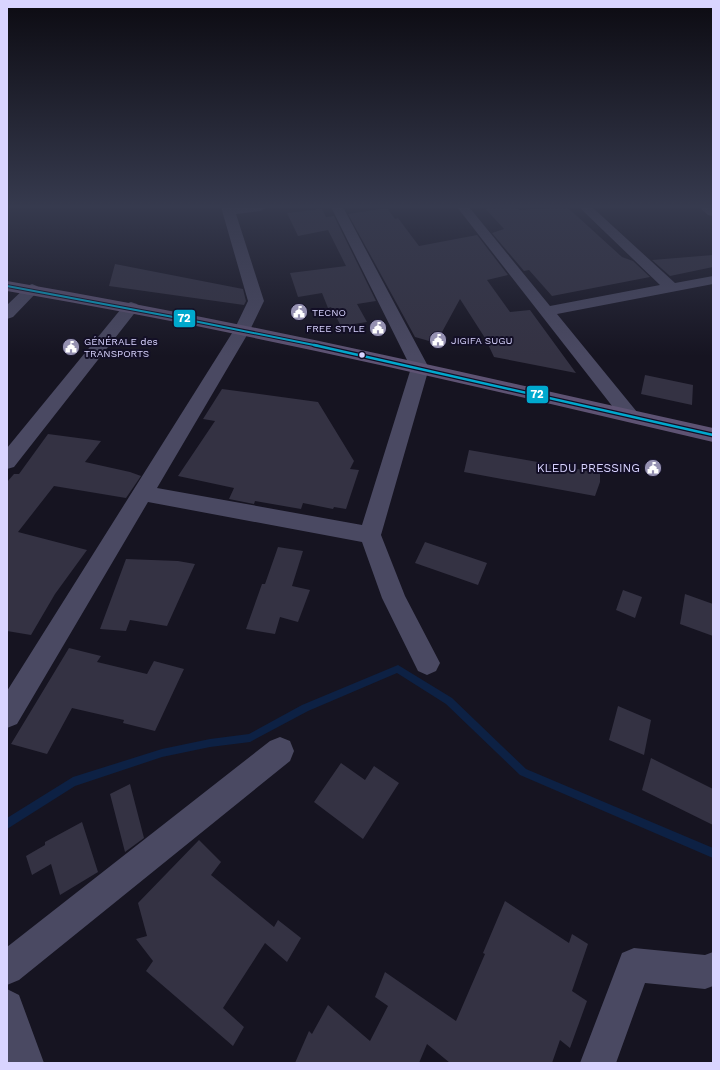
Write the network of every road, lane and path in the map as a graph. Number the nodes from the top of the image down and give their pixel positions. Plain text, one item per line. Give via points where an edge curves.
1 (243, 257) edge
2 (363, 257) edge
3 (503, 257) edge
4 (639, 257) edge
5 (713, 280) edge
6 (7, 286) edge
7 (671, 287) junction
8 (32, 289) junction
9 (131, 307) junction
10 (546, 311) junction
11 (7, 314) edge
12 (242, 330) junction
13 (420, 368) junction
14 (630, 416) junction
15 (713, 435) edge
16 (7, 462) edge
17 (143, 493) junction
18 (370, 536) junction
19 (427, 663) dead end
20 (7, 715) edge
21 (280, 751) dead end
22 (7, 968) edge
23 (713, 969) edge
24 (7, 1007) edge
25 (26, 1063) edge
26 (598, 1063) edge

1 - 12 street via 256,301
2 - 13 street
3 - 10 street
4 - 7 street
5 - 7 street
6 - 8 main road
7 - 10 street
8 - 9 main road
8 - 11 street
9 - 12 main road
9 - 16 street
10 - 14 street
12 - 13 main road
12 - 17 street
13 - 14 main road
13 - 18 street
14 - 15 main road
17 - 18 street
17 - 20 street
18 - 19 street via 394,598
21 - 22 street
23 - 26 street via 705,972 634,965
24 - 25 street

